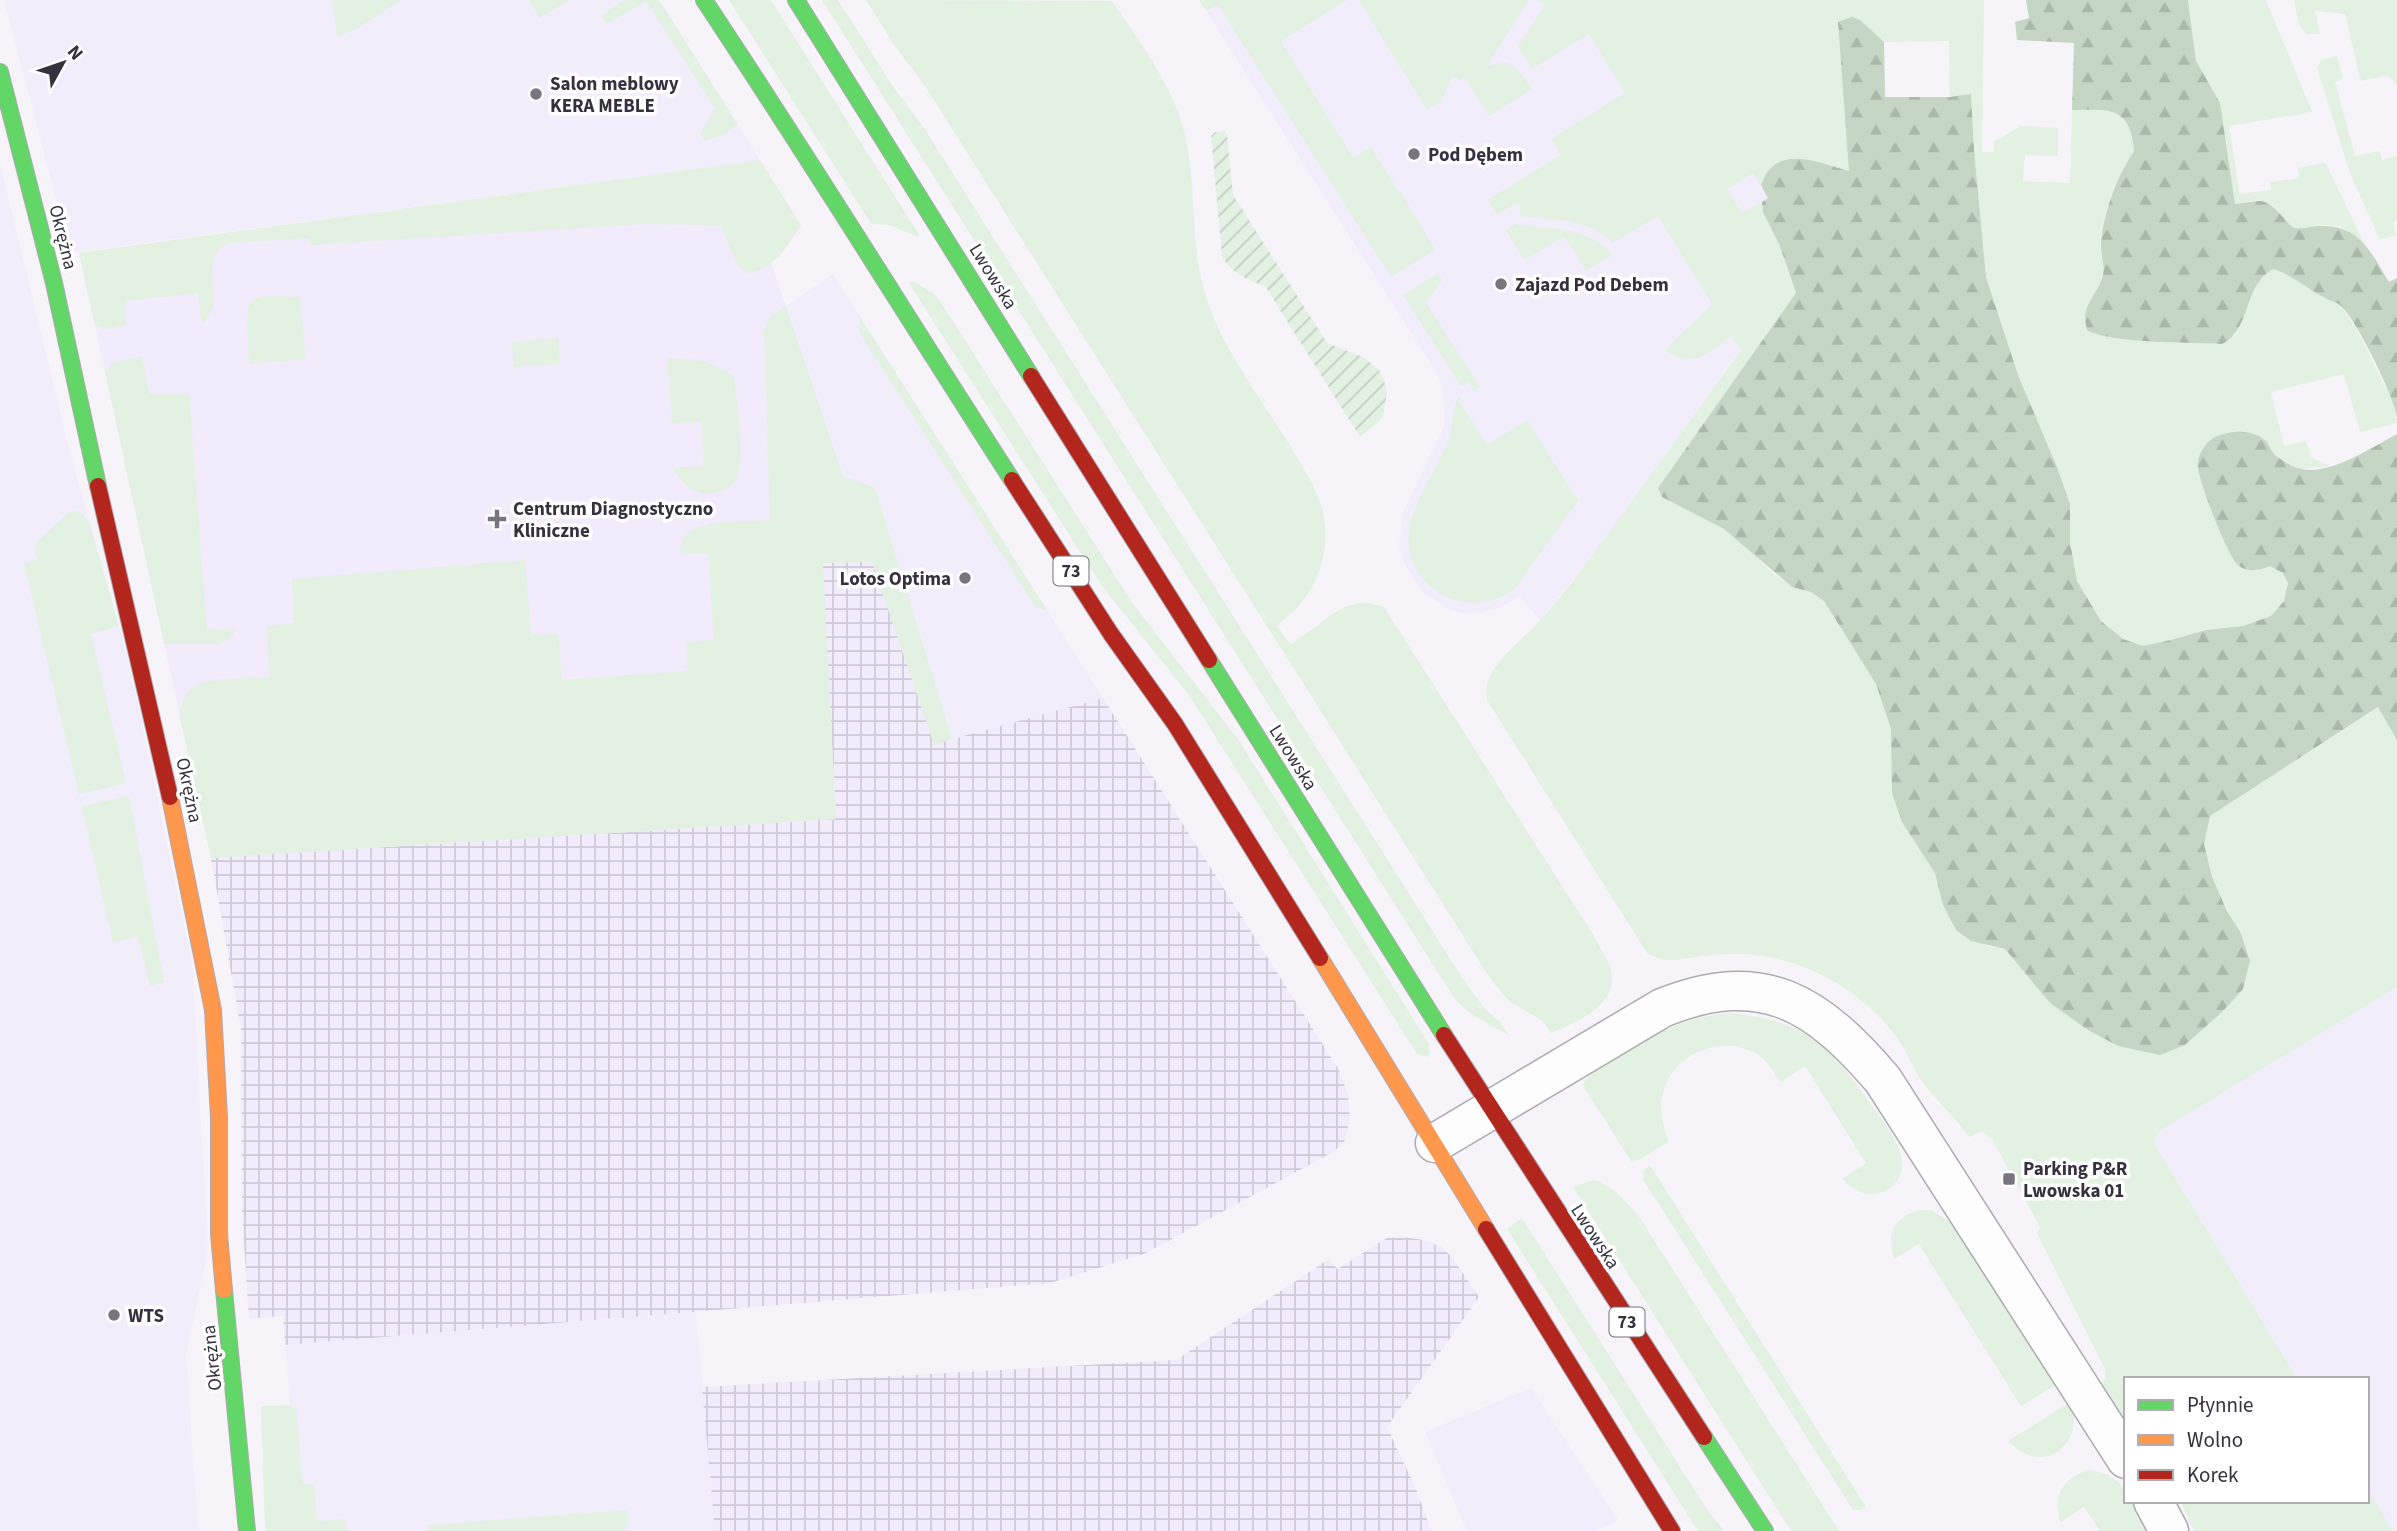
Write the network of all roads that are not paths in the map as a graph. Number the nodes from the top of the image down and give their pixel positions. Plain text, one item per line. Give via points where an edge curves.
1 (705, 0) edge
2 (796, 0) edge
3 (0, 72) edge
4 (1491, 1111) junction
5 (1435, 1143) junction
6 (2124, 1456) edge
7 (2154, 1503) edge
8 (247, 1531) edge
9 (1672, 1531) edge
10 (1765, 1531) edge
11 (2169, 1531) edge

1 - 5 main road, 73 via 1111,634 1175,724
2 - 4 main road, Lwowska / 73
3 - 8 main road, Okrężna via 54,283 169,791 213,1010 219,1234
4 - 5 street
4 - 6 street via 1662,1008 1701,994 1773,994 1798,1005 1855,1048 1883,1080
4 - 10 main road, Lwowska / 73
5 - 9 main road, 73
7 - 11 street

